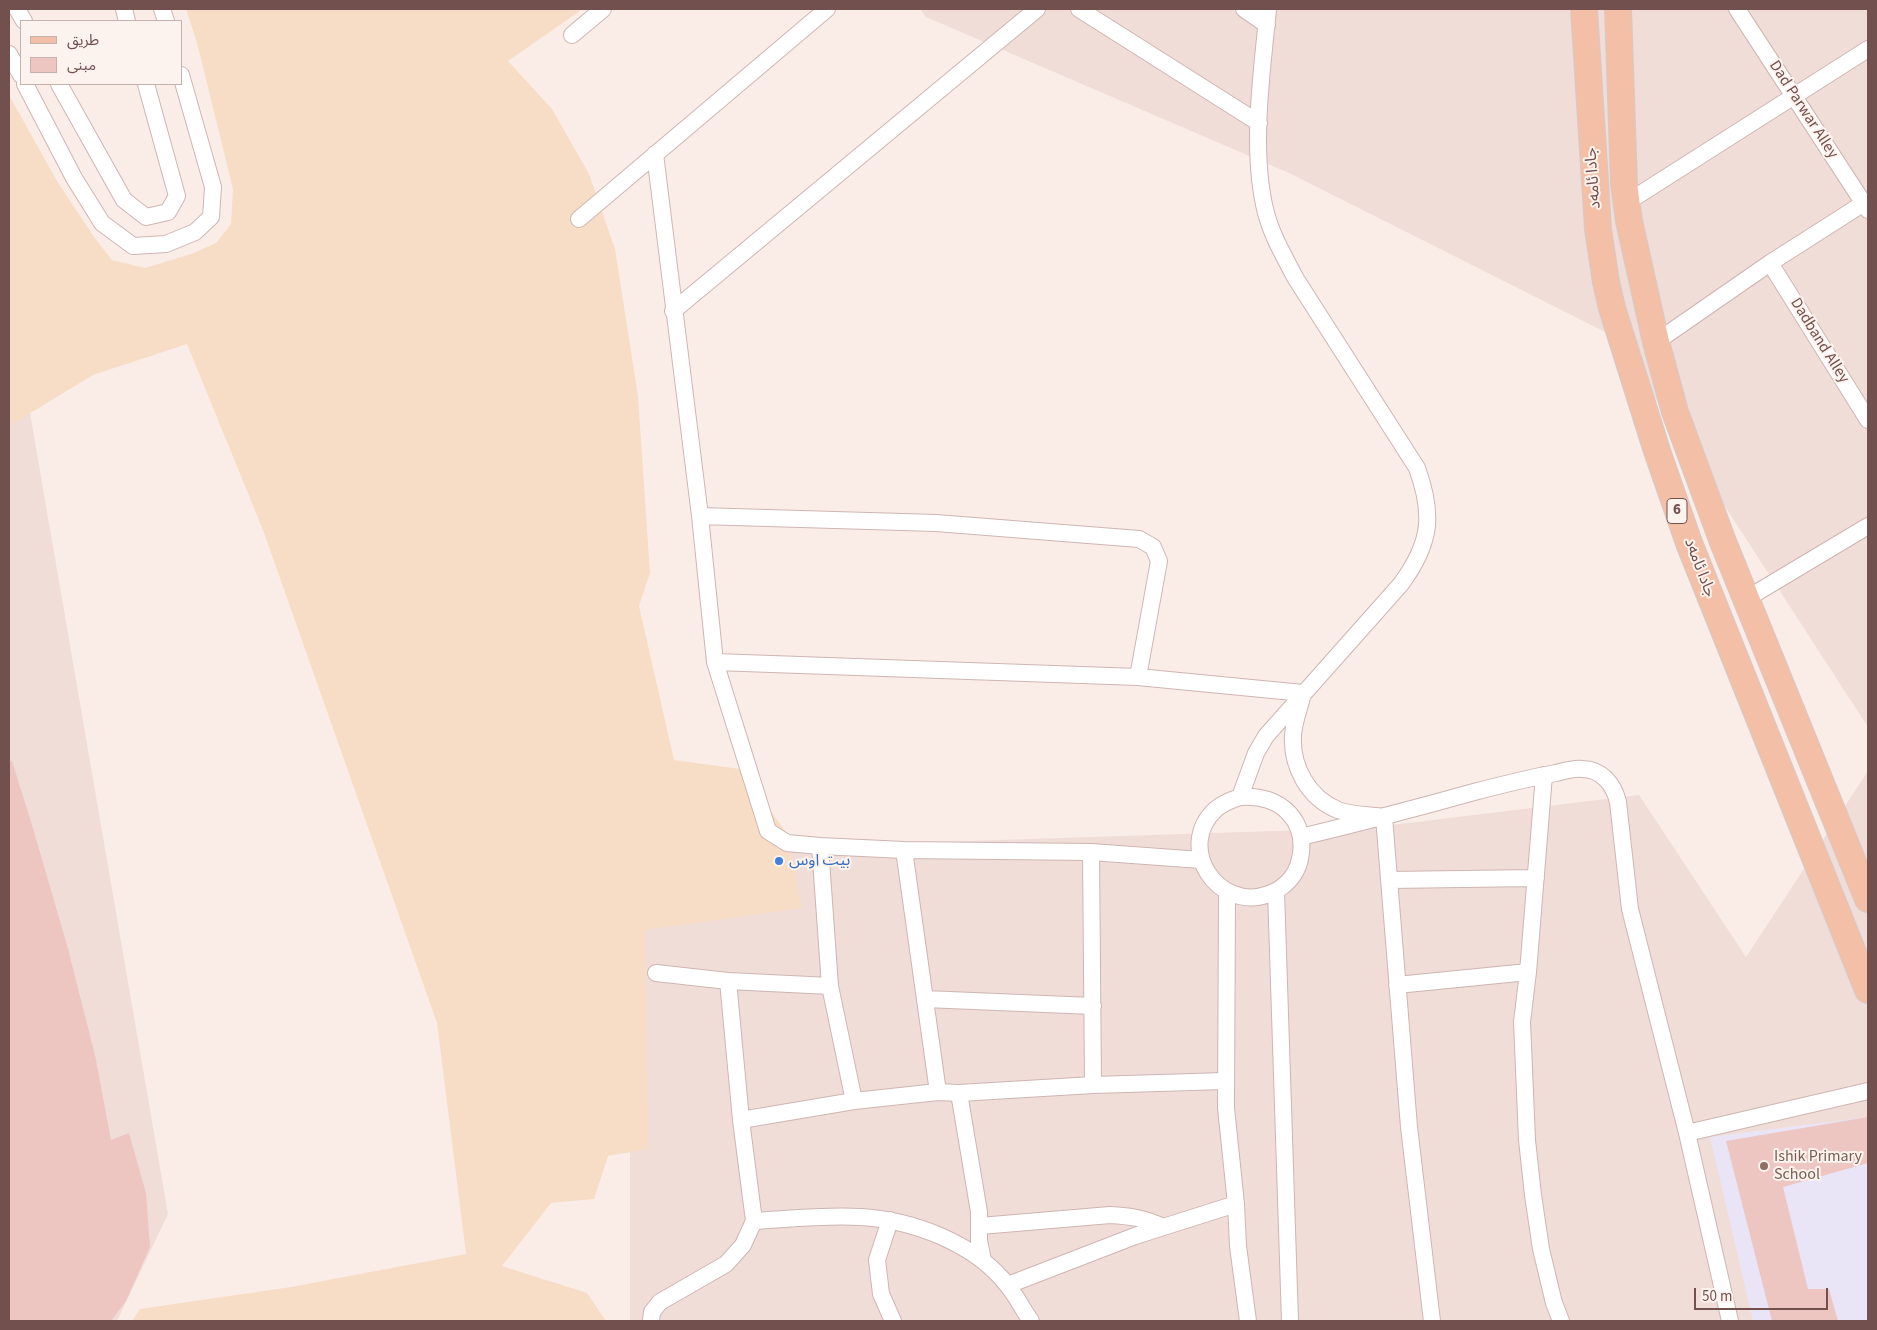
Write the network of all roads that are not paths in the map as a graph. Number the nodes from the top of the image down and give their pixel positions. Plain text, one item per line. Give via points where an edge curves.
1 (16, 9) edge
2 (603, 9) edge
3 (827, 9) edge
4 (1038, 9) edge
5 (1079, 9) edge
6 (1244, 9) edge
7 (1584, 9) edge
8 (1618, 9) edge
9 (1737, 9) edge
10 (1267, 17) edge
11 (23, 20) edge
12 (572, 35) dead end
13 (1868, 48) edge
14 (9, 54) edge
15 (20, 74) edge
16 (182, 78) edge
17 (27, 85) edge
18 (59, 85) edge
19 (146, 85) edge
20 (1794, 96) junction
21 (1258, 123) junction
22 (655, 154) junction
23 (1626, 202) junction
24 (1866, 207) edge
25 (579, 219) dead end
26 (1770, 262) junction
27 (673, 311) junction
28 (1656, 342) junction
29 (1868, 420) edge
30 (700, 516) junction
31 (1868, 526) edge
32 (1746, 599) junction
33 (715, 662) junction
34 (1138, 677) junction
35 (1303, 693) junction
36 (1544, 775) junction
37 (1240, 797) junction
38 (1829, 802) junction
39 (1799, 815) junction
40 (1384, 817) junction
41 (1301, 837) junction
42 (820, 846) junction
43 (904, 850) junction
44 (1091, 852) junction
45 (1851, 857) junction
46 (1201, 860) junction
47 (1819, 869) junction
48 (1536, 878) junction
49 (1389, 880) junction
50 (1276, 891) junction
51 (1227, 892) junction
52 (1868, 899) edge
53 (1528, 972) junction
54 (656, 973) dead end
55 (728, 981) junction
56 (1398, 985) junction
57 (830, 986) junction
58 (1868, 990) edge
59 (925, 999) junction
60 (1093, 1006) junction
61 (1225, 1081) junction
62 (1094, 1085) junction
63 (1868, 1091) edge
64 (938, 1092) junction
65 (959, 1093) junction
66 (854, 1101) junction
67 (741, 1120) junction
68 (1687, 1132) junction
69 (1236, 1204) junction
70 (890, 1220) junction
71 (754, 1221) junction
72 (980, 1226) junction
73 (1163, 1227) junction
74 (983, 1260) junction
75 (1008, 1285) junction
76 (650, 1321) edge
77 (893, 1321) edge
78 (1031, 1321) edge
79 (1248, 1321) edge
80 (1290, 1321) edge
81 (1432, 1321) edge
82 (1561, 1321) edge
83 (1730, 1321) edge

1 - 11 street
2 - 12 street
3 - 22 street
4 - 27 street
5 - 21 street
6 - 10 street
7 - 39 main road, جادا ئامەد / 6 via 1598,229 1612,308 1686,534
8 - 23 main road, جادا ئامەد / 6
9 - 20 street, Dad Parwar Alley
10 - 21 street
13 - 20 street
14 - 15 street
16 - 17 street via 214,187 211,217 195,232 166,244 133,246 102,223 74,178
18 - 19 street via 124,200 146,217 168,212 177,196
20 - 23 street
20 - 24 street, Dad Parwar Alley
21 - 35 street via 1261,186 1279,247 1315,310 1417,468 1426,491 1428,516 1425,540 1416,564
22 - 25 street
22 - 27 street
23 - 28 main road, جادا ئامەد / 6
24 - 26 street
26 - 28 street
26 - 29 street, Dadband Alley
27 - 30 street
28 - 32 main road, جادا ئامەد / 6 via 1675,412
30 - 33 street
30 - 34 street via 936,524 1139,539 1153,547 1159,561
31 - 32 street
32 - 38 main road, جادا ئامەد / 6
33 - 34 street
33 - 42 street via 768,831 788,843
34 - 35 street
35 - 37 street via 1266,736 1256,753
35 - 40 street via 1293,734 1294,753 1308,788 1339,811
36 - 40 street
36 - 48 street
36 - 68 street via 1582,768 1592,770 1606,779 1615,792 1630,909
37 - 41 street via 1266,798 1278,804 1289,813
37 - 46 street via 1227,802 1207,820 1201,840
38 - 39 main road
38 - 45 main road, جادا ئامەد / 6
39 - 47 main road, جادا ئامەد / 6
40 - 41 street
40 - 49 street
41 - 50 street via 1297,868 1288,882
42 - 43 street
42 - 57 street
43 - 44 street
43 - 59 street
44 - 46 street
44 - 60 street
45 - 47 main road
45 - 52 main road, جادا ئامەد / 6
46 - 51 street via 1207,873
47 - 58 main road, جادا ئامەد / 6
48 - 49 street
48 - 53 street
49 - 56 street
50 - 51 street via 1249,898
50 - 80 street
51 - 61 street
53 - 56 street
53 - 82 street via 1522,1022 1527,1140 1542,1249
54 - 55 street
55 - 57 street
55 - 67 street
56 - 81 street via 1409,1127
57 - 66 street
59 - 60 street
59 - 64 street
60 - 62 street
61 - 62 street
61 - 69 street
62 - 65 street
63 - 68 street
64 - 65 street
64 - 66 street
65 - 72 street
66 - 67 street
67 - 71 street
68 - 83 street
69 - 73 street
69 - 79 street
70 - 71 street via 832,1217
70 - 74 street via 954,1242
70 - 77 street via 877,1260 881,1294
71 - 76 street via 744,1245 726,1264 660,1302
72 - 73 street via 1110,1215 1146,1219
72 - 74 street
73 - 75 street
74 - 75 street
75 - 78 street

